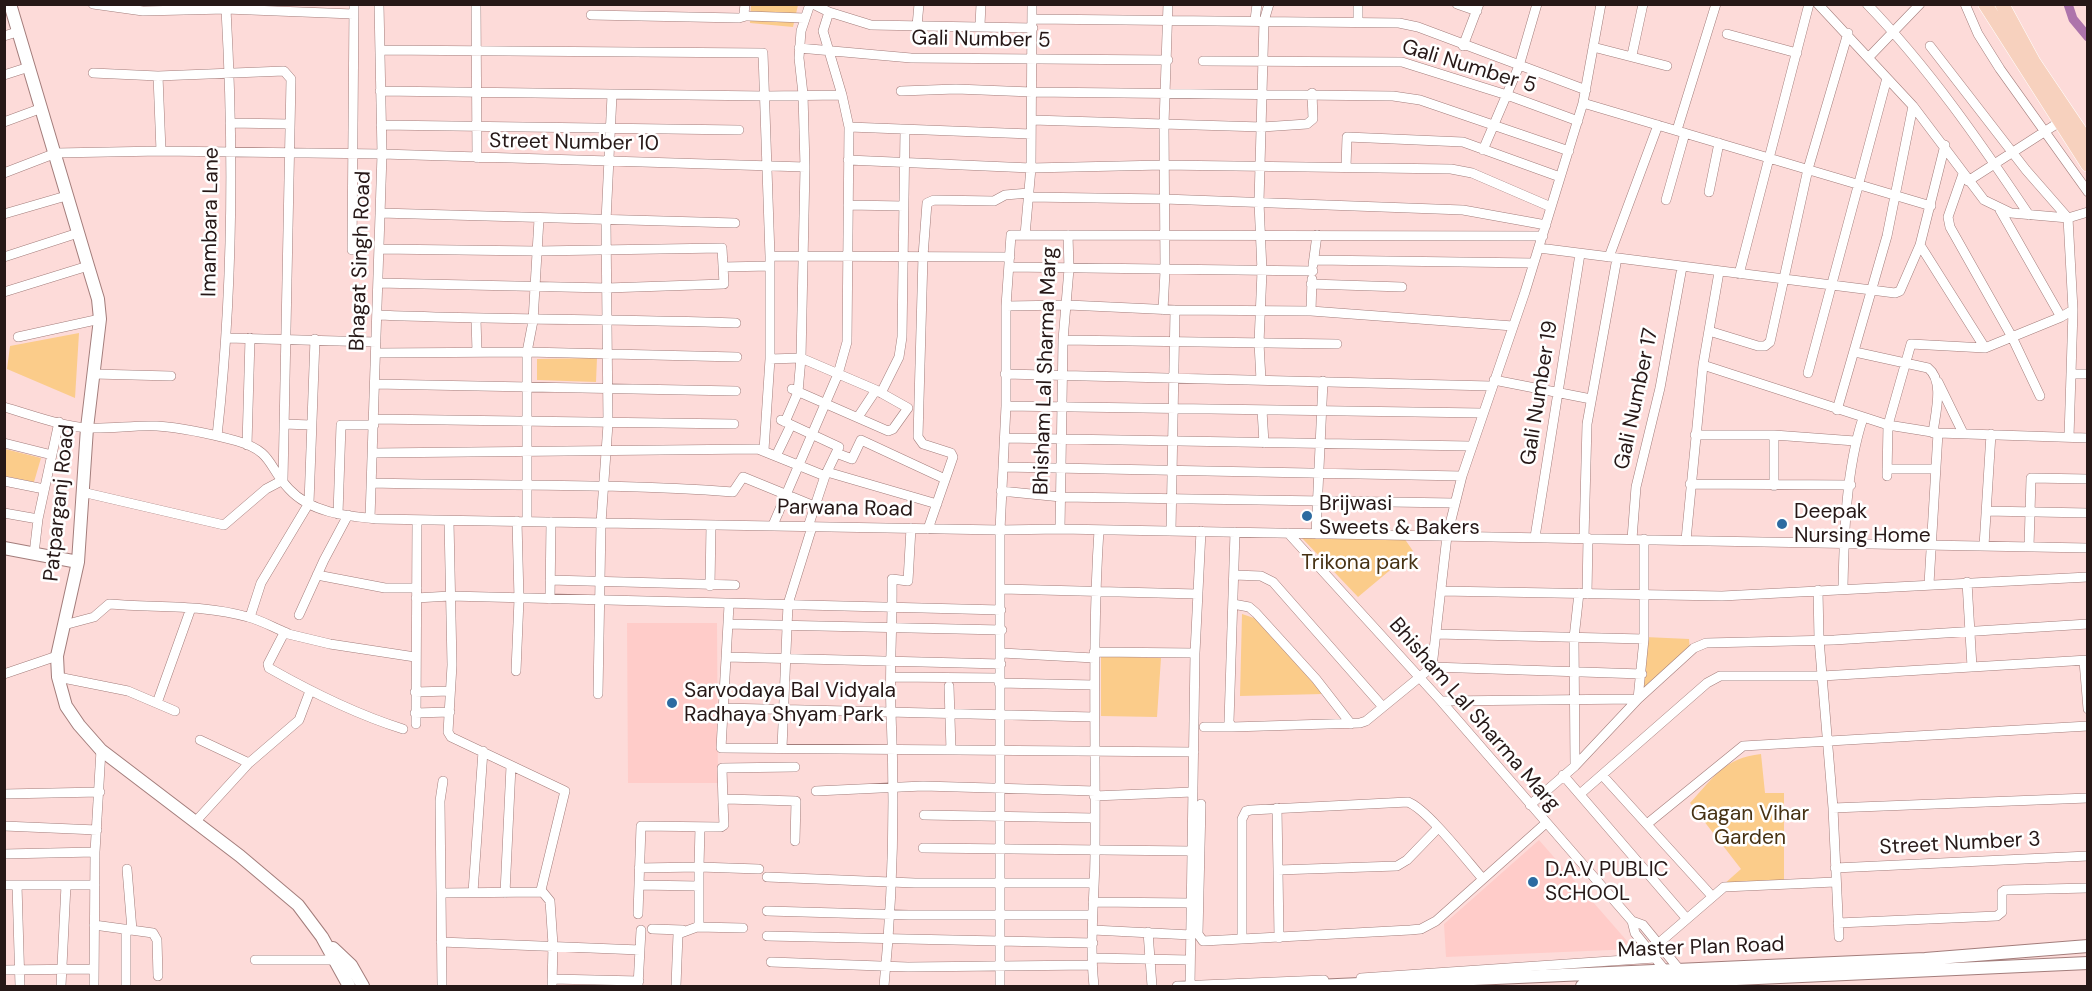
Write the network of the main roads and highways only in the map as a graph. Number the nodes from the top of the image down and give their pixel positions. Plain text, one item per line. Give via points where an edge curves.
1 (1984, 4) edge
2 (2002, 4) edge
3 (2088, 143) edge
4 (2088, 165) edge

1 - 4 main road
2 - 3 main road via 2034,63

